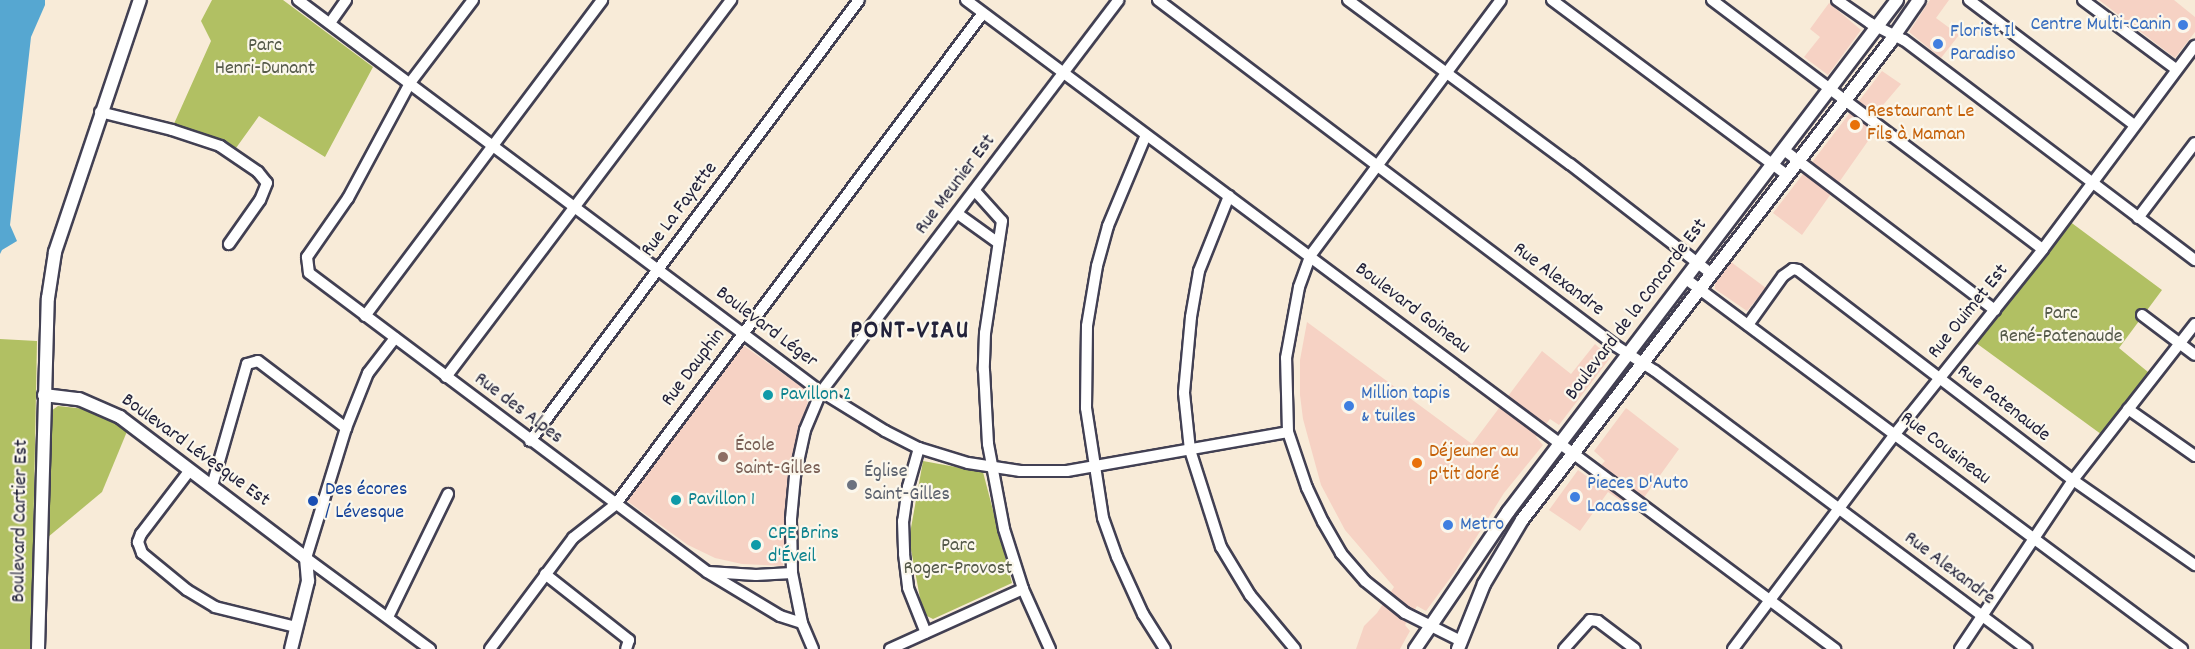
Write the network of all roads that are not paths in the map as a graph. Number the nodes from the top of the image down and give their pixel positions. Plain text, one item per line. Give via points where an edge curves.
1 (140, 0) edge
2 (298, 0) edge
3 (346, 0) edge
4 (473, 0) edge
5 (602, 0) edge
6 (730, 0) edge
7 (859, 0) edge
8 (966, 0) edge
9 (1119, 0) edge
10 (1158, 0) edge
11 (1348, 0) edge
12 (1501, 0) edge
13 (1552, 0) edge
14 (1712, 0) edge
15 (1837, 0) edge
16 (1897, 0) edge
17 (1918, 0) edge
18 (1970, 0) edge
19 (2083, 0) edge
20 (983, 13) junction
21 (330, 24) junction
22 (1878, 27) junction
23 (1895, 35) junction
24 (2195, 46) edge
25 (2176, 69) junction
26 (1063, 74) junction
27 (1445, 74) junction
28 (410, 83) junction
29 (1831, 88) junction
30 (1846, 99) junction
31 (100, 112) junction
32 (2134, 125) junction
33 (1146, 135) junction
34 (2195, 143) edge
35 (493, 145) junction
36 (1784, 150) junction
37 (1799, 161) junction
38 (1773, 164) junction
39 (1375, 166) junction
40 (1787, 175) junction
41 (2091, 182) junction
42 (975, 190) junction
43 (1228, 196) junction
44 (575, 206) junction
45 (958, 214) junction
46 (2138, 218) junction
47 (998, 242) junction
48 (229, 244) dead end
49 (2043, 249) junction
50 (1310, 255) junction
51 (2195, 260) edge
52 (1698, 263) junction
53 (658, 268) junction
54 (1712, 274) junction
55 (1686, 279) junction
56 (1700, 290) junction
57 (1995, 310) junction
58 (2142, 315) dead end
59 (365, 316) junction
60 (2195, 324) edge
61 (1748, 326) junction
62 (742, 334) junction
63 (395, 338) junction
64 (2180, 343) junction
65 (1628, 354) junction
66 (2195, 355) edge
67 (1643, 364) junction
68 (446, 377) junction
69 (1940, 377) junction
70 (821, 392) junction
71 (44, 395) junction
72 (2128, 409) junction
73 (346, 429) junction
74 (1288, 432) junction
75 (1895, 434) junction
76 (530, 441) junction
77 (1561, 442) junction
78 (919, 448) junction
79 (1190, 450) junction
80 (1575, 453) junction
81 (2195, 456) edge
82 (992, 466) junction
83 (1095, 467) junction
84 (190, 470) junction
85 (2073, 480) junction
86 (212, 486) junction
87 (448, 494) dead end
88 (615, 505) junction
89 (1839, 509) junction
90 (2034, 539) junction
91 (306, 558) junction
92 (2195, 565) edge
93 (707, 572) junction
94 (792, 573) junction
95 (545, 574) junction
96 (1023, 589) junction
97 (1770, 600) junction
98 (1981, 615) junction
99 (388, 617) junction
100 (802, 623) junction
101 (296, 627) junction
102 (1430, 627) junction
103 (926, 633) junction
104 (1460, 645) edge
105 (38, 649) edge
106 (291, 649) edge
107 (430, 649) edge
108 (491, 649) edge
109 (626, 649) edge
110 (813, 649) edge
111 (890, 649) edge
112 (1050, 649) edge
113 (1165, 649) edge
114 (1295, 649) edge
115 (1415, 649) edge
116 (1564, 649) edge
117 (1635, 649) edge
118 (1733, 649) edge
119 (1835, 649) edge
120 (1960, 649) edge
121 (2026, 649) edge
122 (2182, 649) edge

1 - 31 street
2 - 21 street, Boulevard Léger
3 - 21 street
4 - 28 street
5 - 35 street
6 - 44 street
7 - 53 street, Rue La Fayette
8 - 20 street, Boulevard Goineau
9 - 26 street, Rue Meunier Est
10 - 39 street, Rue Alexandre
11 - 27 street
12 - 27 street
13 - 38 street
14 - 29 street
15 - 22 street
16 - 22 street, Boulevard de la Concorde Est
17 - 23 street, Boulevard de la Concorde Est
18 - 32 street
19 - 25 street
20 - 26 street, Boulevard Goineau
20 - 62 street, Rue Dauphin
21 - 28 street, Boulevard Léger
22 - 23 street
22 - 29 street, Boulevard de la Concorde Est
23 - 30 street, Boulevard de la Concorde Est
23 - 41 street
24 - 25 street, Rue Ouimet Est
25 - 32 street, Rue Ouimet Est
26 - 33 street, Boulevard Goineau
26 - 42 street, Rue Meunier Est
27 - 39 street
27 - 52 street
28 - 35 street, Boulevard Léger
28 - 59 street, Rue des Alpes via 348,198 307,257 309,273
29 - 30 street
29 - 36 street, Boulevard de la Concorde Est
30 - 37 street, Boulevard de la Concorde Est
30 - 49 street
31 - 48 street via 220,146 258,172 267,183 260,200
31 - 71 street via 55,252 48,298
32 - 41 street, Rue Ouimet Est
33 - 43 street, Boulevard Goineau
33 - 83 street via 1108,226 1087,326 1086,408
34 - 46 street
35 - 44 street, Boulevard Léger
35 - 59 street
36 - 37 street
36 - 38 street, Boulevard de la Concorde Est
37 - 40 street, Boulevard de la Concorde Est
37 - 57 street
38 - 40 street
38 - 52 street, Boulevard de la Concorde Est
39 - 50 street
39 - 65 street, Rue Alexandre
40 - 54 street, Boulevard de la Concorde Est
41 - 46 street
41 - 49 street, Rue Ouimet Est
42 - 45 street, Rue Meunier Est
42 - 47 street via 1002,221
43 - 50 street, Boulevard Goineau
43 - 79 street via 1199,271 1191,317 1184,393
44 - 53 street, Boulevard Léger
44 - 68 street
45 - 47 street
45 - 70 street, Rue Meunier Est
46 - 51 street
47 - 82 street via 985,333 984,370
49 - 57 street, Rue Ouimet Est
50 - 74 street via 1299,287 1286,358
50 - 77 street, Boulevard Goineau
52 - 54 street
52 - 55 street, Boulevard de la Concorde Est
53 - 62 street, Boulevard Léger
53 - 76 street, Rue La Fayette
54 - 56 street, Boulevard de la Concorde Est
55 - 56 street, Rue Cousineau
55 - 65 street, Boulevard de la Concorde Est
56 - 61 street, Rue Cousineau
56 - 67 street, Boulevard de la Concorde Est
57 - 69 street, Rue Ouimet Est
58 - 64 street
59 - 63 street, Rue des Alpes
60 - 64 street
61 - 69 street, Rue Patenaude via 1783,276 1798,270
61 - 75 street, Rue Cousineau
62 - 70 street, Boulevard Léger
62 - 88 street, Rue Dauphin
63 - 68 street, Rue des Alpes
63 - 73 street via 368,373
64 - 66 street
64 - 72 street
65 - 67 street, Rue Alexandre
65 - 77 street, Boulevard de la Concorde Est
67 - 80 street, Boulevard de la Concorde Est
67 - 89 street, Rue Alexandre
68 - 76 street, Rue des Alpes
69 - 75 street, Rue Ouimet Est
69 - 85 street, Rue Patenaude
70 - 78 street, Boulevard Léger
70 - 94 street, Rue Meunier Est via 806,430 795,476
71 - 84 street, Boulevard Lévesque Est via 79,399 120,417
71 - 105 street, Boulevard Cartier Est
72 - 81 street
72 - 85 street
73 - 86 street via 258,361 247,364
73 - 91 street
74 - 79 street, Boulevard Léger
74 - 102 street via 1311,496 1341,553 1365,581 1405,613
75 - 89 street, Rue Ouimet Est
75 - 90 street, Rue Cousineau
76 - 88 street, Rue des Alpes
77 - 80 street, Boulevard Goineau
77 - 102 street, Boulevard de la Concorde Est
78 - 82 street, Boulevard Léger
78 - 103 street via 903,521 904,554 908,588
79 - 83 street, Boulevard Léger
79 - 114 street via 1221,547 1250,595
80 - 97 street, Boulevard Goineau
80 - 104 street, Boulevard de la Concorde Est via 1502,552 1478,597
82 - 83 street, Boulevard Léger via 1020,471
82 - 96 street via 1004,529
83 - 113 street via 1104,518 1117,557 1143,614
84 - 86 street, Boulevard Lévesque Est
84 - 101 street via 141,534 138,542 142,553 215,607
85 - 90 street
85 - 92 street, Rue Patenaude
86 - 91 street, Boulevard Lévesque Est
87 - 99 street
88 - 93 street, Rue des Alpes
88 - 95 street, Rue Dauphin via 573,538
89 - 97 street, Rue Ouimet Est
89 - 98 street, Rue Alexandre
90 - 98 street
90 - 122 street, Rue Cousineau
91 - 99 street
91 - 101 street via 308,581
93 - 94 street
93 - 100 street, Rue des Alpes via 780,616
94 - 100 street, Rue Meunier Est
95 - 108 street, Rue Dauphin
95 - 109 street via 629,640
96 - 103 street
96 - 112 street
97 - 118 street, Rue Ouimet Est
97 - 119 street, Boulevard Goineau
98 - 120 street
98 - 121 street, Rue Alexandre
99 - 107 street
100 - 110 street, Rue Meunier Est
101 - 106 street
102 - 104 street
102 - 115 street, Boulevard de la Concorde Est
103 - 111 street
116 - 117 street via 1590,620 1598,621

